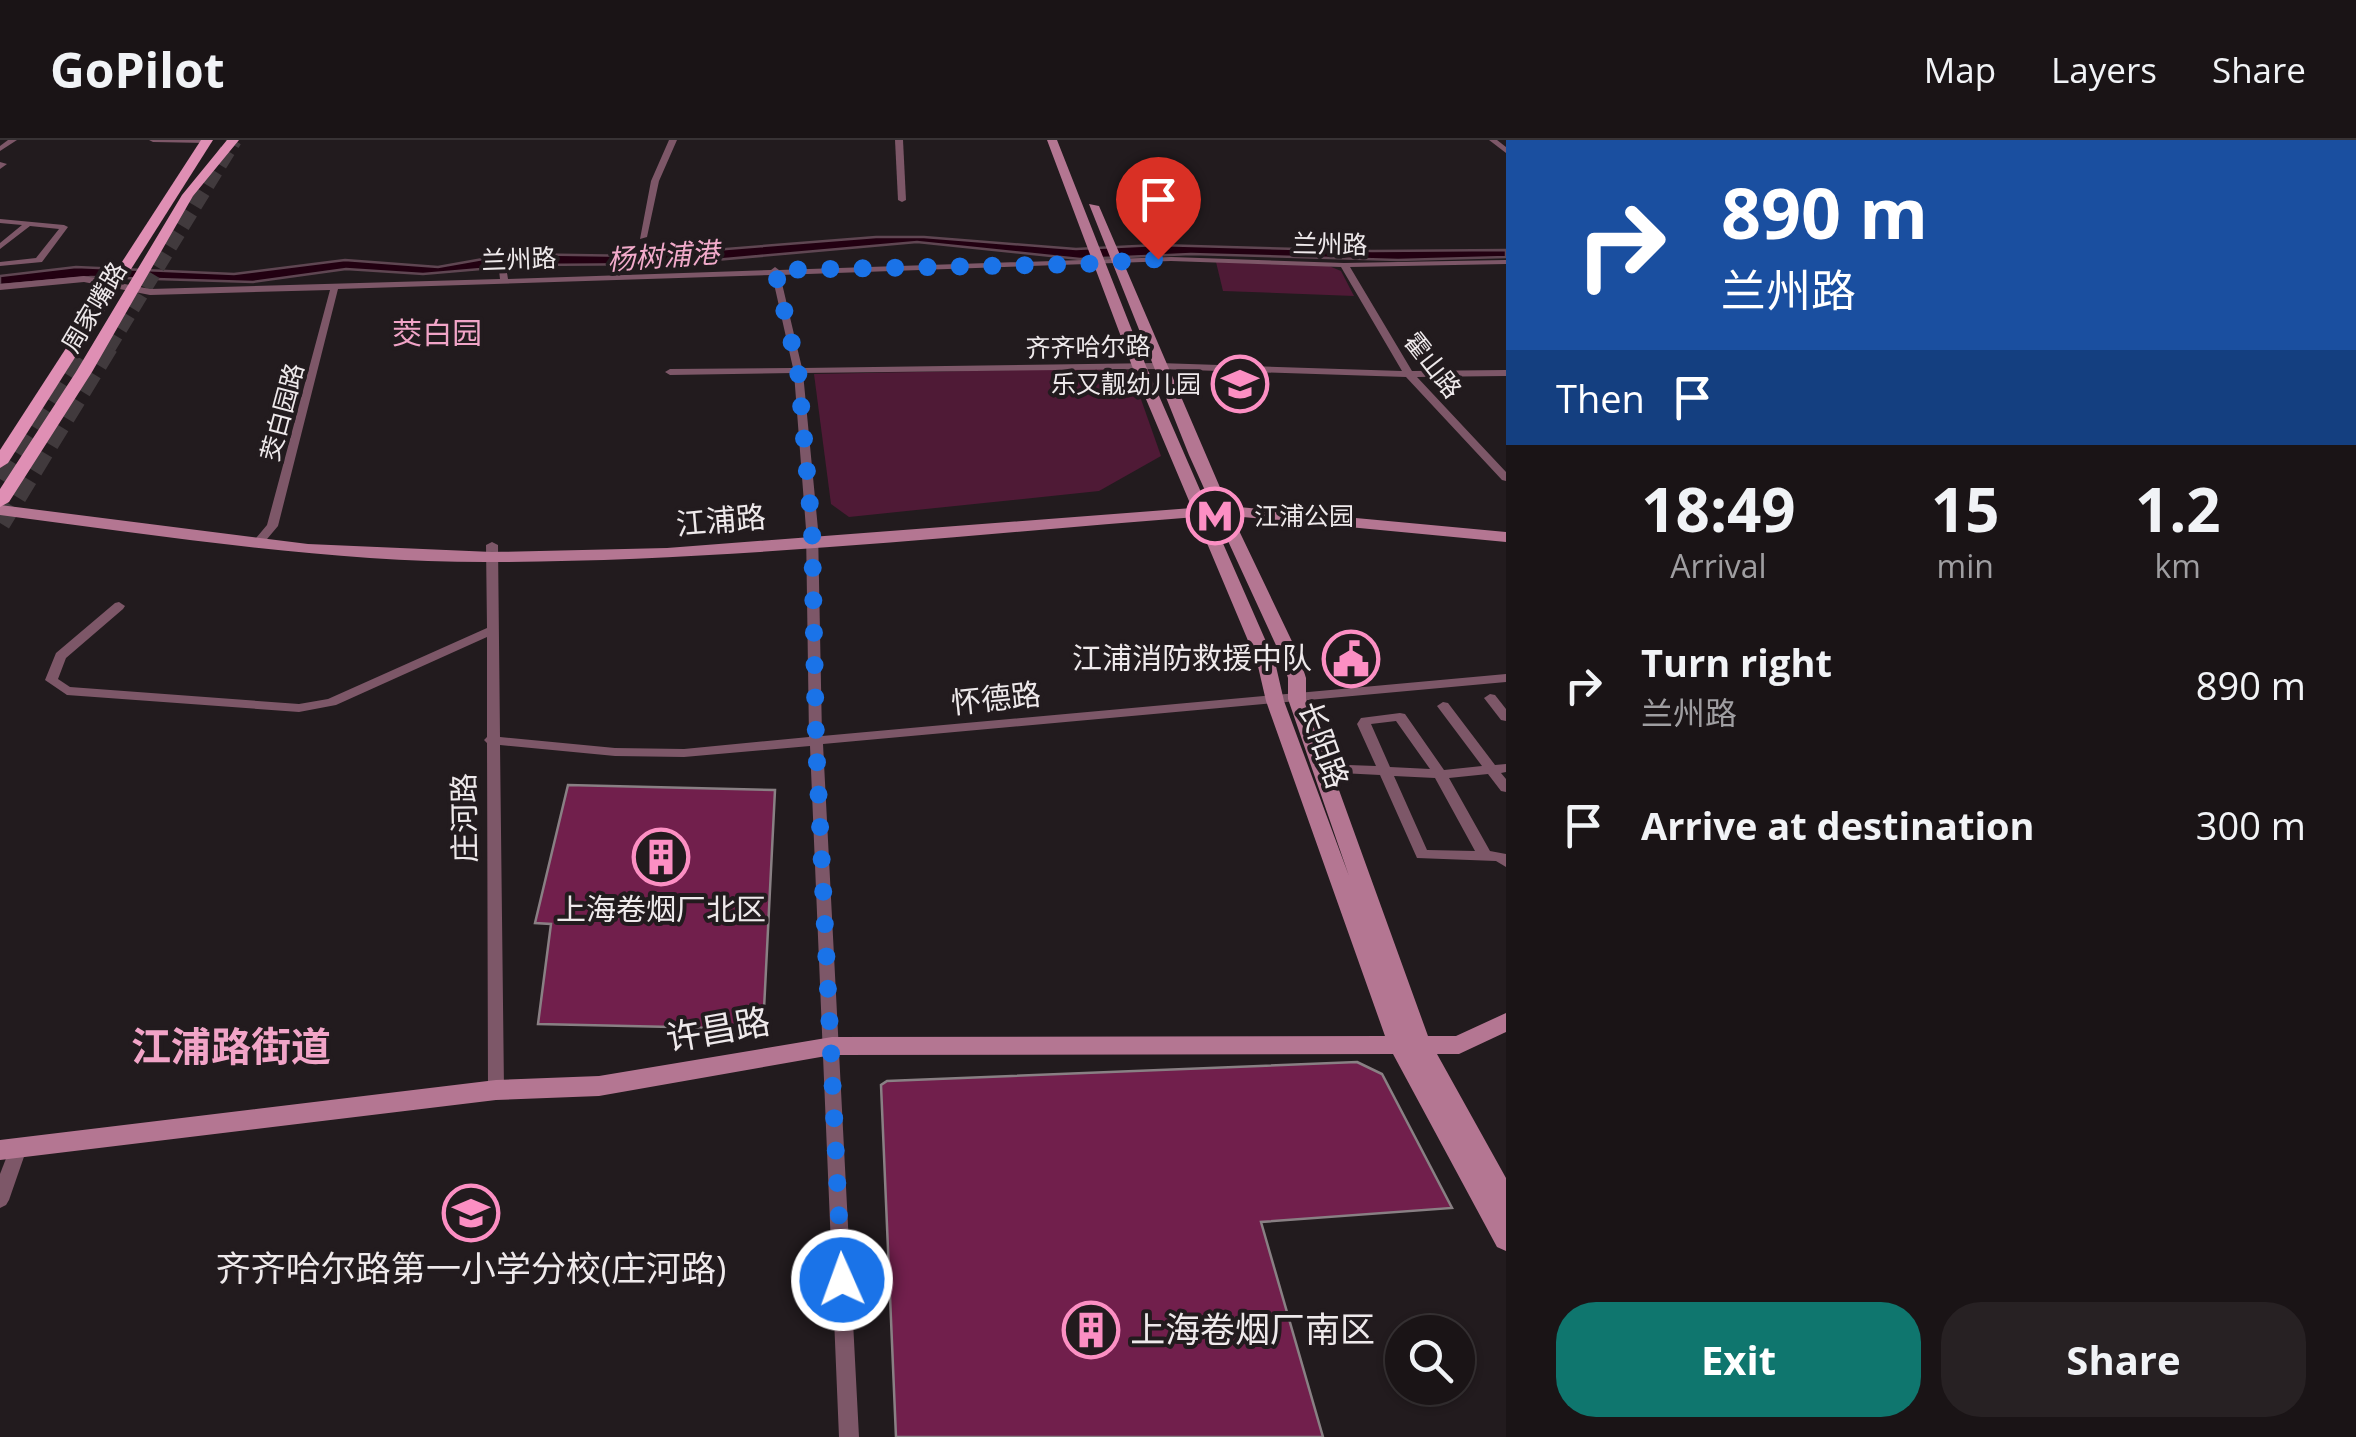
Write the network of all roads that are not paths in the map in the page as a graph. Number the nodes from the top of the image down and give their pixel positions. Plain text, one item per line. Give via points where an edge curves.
1 (13, 140) edge
2 (153, 140) edge
3 (234, 140) edge
4 (673, 140) edge
5 (899, 140) edge
6 (1052, 140) edge
7 (1492, 140) edge
8 (207, 141) edge
9 (0, 150) edge
10 (1506, 152) edge
11 (1085, 186) dead end
12 (902, 200) dead end
13 (0, 221) edge
14 (26, 226) junction
15 (643, 236) dead end
16 (0, 246) edge
17 (500, 254) dead end
18 (1506, 262) edge
19 (1106, 263) junction
20 (0, 264) edge
21 (1344, 265) junction
22 (775, 270) junction
23 (130, 277) junction
24 (504, 280) junction
25 (0, 286) edge
26 (335, 286) junction
27 (1139, 366) junction
28 (1159, 366) junction
29 (798, 370) junction
30 (670, 372) dead end
31 (1506, 372) edge
32 (1409, 374) junction
33 (0, 463) edge
34 (1506, 478) edge
35 (1, 502) edge
36 (1220, 506) junction
37 (1198, 507) junction
38 (1506, 526) edge
39 (812, 535) junction
40 (1506, 537) edge
41 (262, 538) junction
42 (492, 551) junction
43 (119, 606) dead end
44 (492, 630) junction
45 (1506, 678) edge
46 (1490, 698) dead end
47 (1286, 700) junction
48 (1443, 706) dead end
49 (1506, 717) edge
50 (491, 740) junction
51 (816, 742) junction
52 (1320, 768) junction
53 (1500, 768) edge
54 (1387, 772) junction
55 (1440, 774) junction
56 (1506, 788) edge
57 (1485, 856) junction
58 (1506, 862) edge
59 (1506, 1022) edge
60 (1409, 1043) junction
61 (832, 1046) junction
62 (496, 1090) junction
63 (9, 1149) edge
64 (0, 1200) edge
65 (1506, 1203) edge
66 (1506, 1238) edge
67 (849, 1437) edge

1 - 9 street
2 - 8 street
3 - 23 main road, 周家嘴路
4 - 15 street
5 - 12 street
6 - 19 main road via 1090,240
7 - 10 street
8 - 23 main road, 周家嘴路
11 - 19 main road via 1106,240
13 - 14 street
14 - 16 street
14 - 20 street via 64,227 39,260
17 - 24 street
18 - 21 street, 兰州路
19 - 21 street, 兰州路 via 1171,258
19 - 22 street, 兰州路
19 - 27 main road, 长阳路
19 - 28 main road, 长阳路
21 - 32 street, 霍山路
22 - 24 street, 兰州路
22 - 29 street
23 - 25 street, 兰州路
23 - 26 street, 兰州路 via 158,292
23 - 33 main road, 周家嘴路
23 - 35 main road, 周家嘴路
24 - 26 street, 兰州路
26 - 41 street, 茭白园路 via 272,526
27 - 28 street, 齐齐哈尔路
27 - 29 street, 齐齐哈尔路
27 - 37 main road, 长阳路
28 - 32 street, 齐齐哈尔路
28 - 36 main road, 长阳路
29 - 30 street, 齐齐哈尔路
29 - 39 street
31 - 32 street, 齐齐哈尔路
32 - 34 street, 霍山路
35 - 41 main road, 江浦路
36 - 37 main road, 江浦路
36 - 38 main road, 江浦路
36 - 40 main road, 江浦路
36 - 47 main road, 长阳路 via 1290,656 1297,678
37 - 39 main road, 江浦路
37 - 47 main road, 长阳路
39 - 42 main road, 江浦路 via 667,553
39 - 51 street
41 - 42 main road, 江浦路 via 360,553
42 - 44 street, 庄河路
43 - 44 street via 60,656 52,680 67,691 300,708 331,702
44 - 50 street, 庄河路
45 - 47 street, 怀德路
46 - 49 street
47 - 51 street, 怀德路
47 - 52 main road, 长阳路
47 - 60 main road, 长阳路
48 - 53 street
50 - 51 street, 怀德路 via 643,753
50 - 62 street, 庄河路
51 - 61 street
52 - 54 street
52 - 60 main road, 长阳路
53 - 55 street
53 - 56 street
54 - 55 street
54 - 55 street via 1366,720 1400,717
54 - 57 street via 1422,855
55 - 57 street
57 - 58 street
59 - 60 main road, 许昌路 via 1467,1044
60 - 61 main road, 许昌路
60 - 65 main road, 长阳路
60 - 66 main road, 长阳路
61 - 62 main road, 许昌路 via 600,1086
61 - 67 street
62 - 63 main road, 许昌路
63 - 64 street

